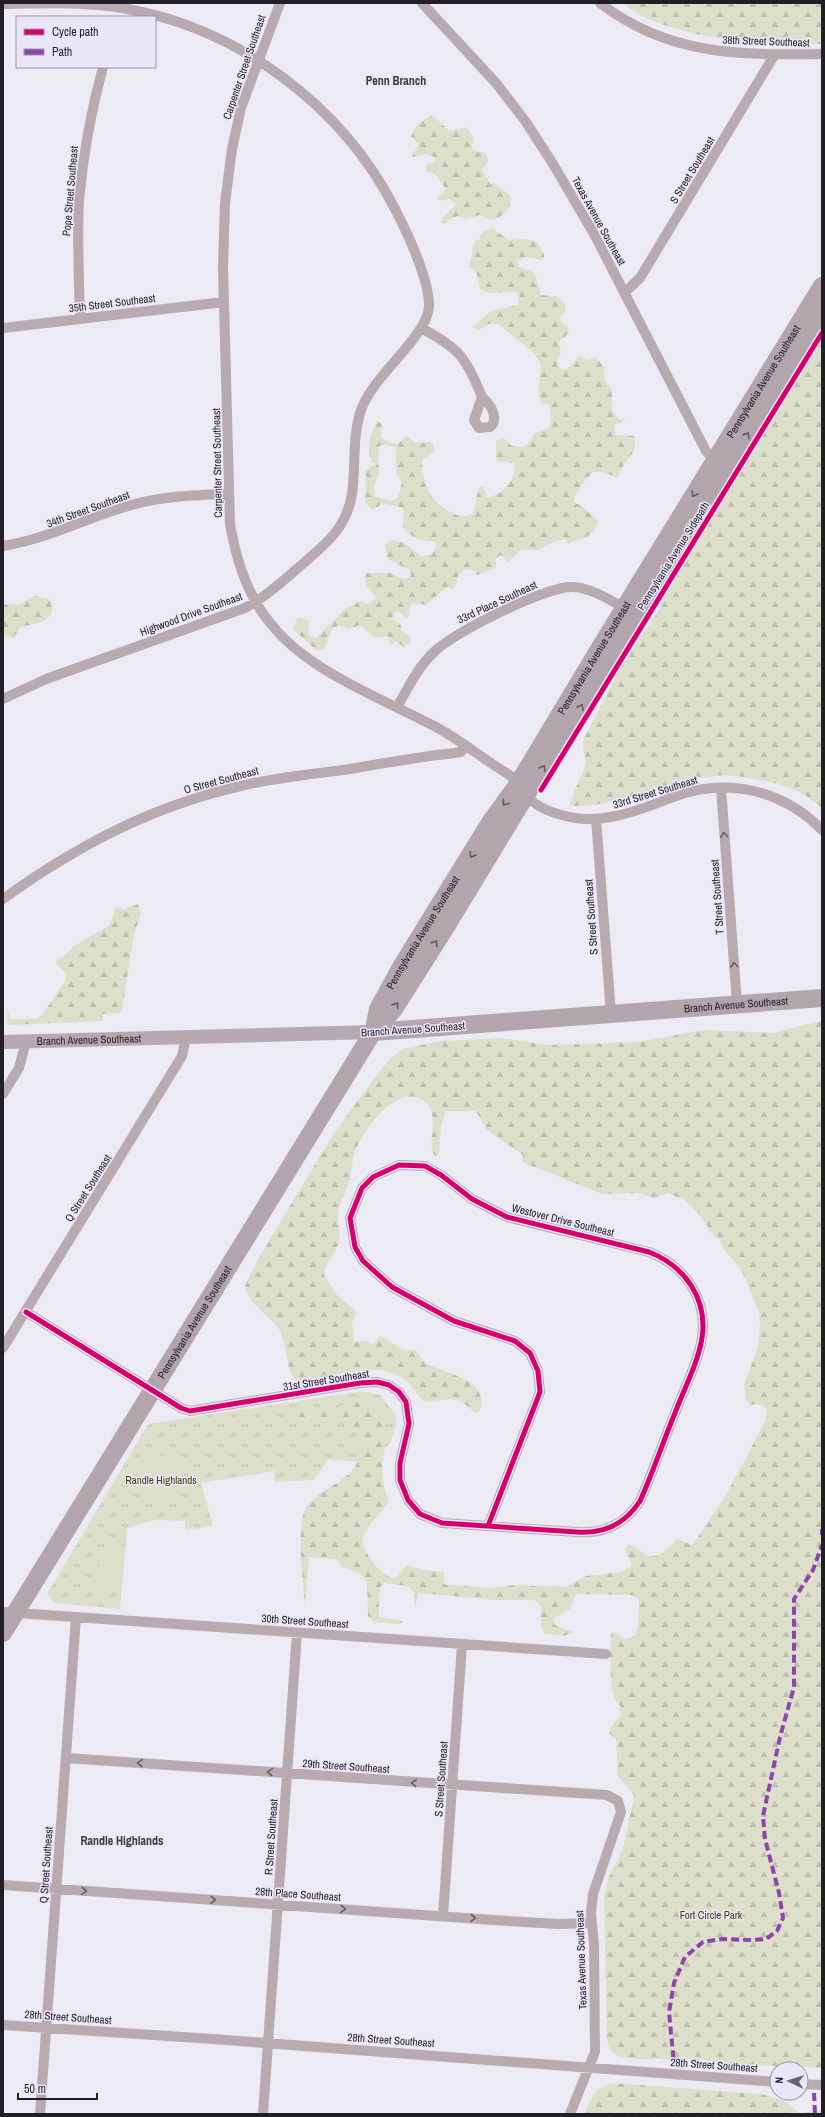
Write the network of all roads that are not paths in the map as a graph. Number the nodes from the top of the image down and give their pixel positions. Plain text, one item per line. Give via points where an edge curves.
1 (280, 3) edge
2 (422, 3) edge
3 (600, 3) edge
4 (3, 4) edge
5 (120, 13) edge
6 (151, 16) edge
7 (156, 17) edge
8 (775, 54) junction
9 (822, 54) edge
10 (258, 61) junction
11 (102, 68) edge
12 (822, 286) edge
13 (624, 293) junction
14 (224, 302) junction
15 (822, 313) edge
16 (80, 319) junction
17 (3, 328) edge
18 (421, 328) junction
19 (482, 397) dead end
20 (720, 464) junction
21 (229, 494) junction
22 (3, 546) edge
23 (256, 602) junction
24 (630, 612) junction
25 (3, 699) edge
26 (397, 707) junction
27 (465, 746) junction
28 (721, 788) junction
29 (522, 790) junction
30 (596, 819) junction
31 (822, 830) edge
32 (3, 899) edge
33 (822, 998) edge
34 (737, 1004) junction
35 (611, 1014) junction
36 (373, 1032) junction
37 (186, 1037) junction
38 (26, 1041) junction
39 (3, 1042) edge
40 (3, 1094) edge
41 (26, 1312) junction
42 (3, 1348) edge
43 (152, 1390) junction
44 (488, 1526) junction
45 (613, 1527) joint
46 (9, 1612) edge
47 (76, 1617) junction
48 (3, 1633) edge
49 (297, 1633) junction
50 (462, 1645) junction
51 (606, 1654) dead end
52 (66, 1758) junction
53 (287, 1773) junction
54 (452, 1785) junction
55 (620, 1806) joint
56 (3, 1885) edge
57 (56, 1889) junction
58 (278, 1904) junction
59 (443, 1916) junction
60 (592, 1923) junction
61 (3, 2025) edge
62 (46, 2028) junction
63 (268, 2043) junction
64 (589, 2068) junction
65 (769, 2081) edge
66 (809, 2084) edge
67 (822, 2085) edge
68 (40, 2114) edge
69 (263, 2114) edge
70 (570, 2114) edge

1 - 10 street, Carpenter Street Southeast
2 - 13 street, Texas Avenue Southeast via 473,57 526,122 566,185
3 - 8 street, 38th Street Southeast via 645,30 680,43 726,52
4 - 5 street, Highwood Drive Southeast via 66,4
5 - 6 street, Highwood Drive Southeast
7 - 10 street, Highwood Drive Southeast via 190,27 235,47
8 - 9 street, 38th Street Southeast
8 - 13 street, S Street Southeast via 640,278
10 - 14 street, Carpenter Street Southeast via 239,116 227,180 223,241
10 - 18 street, Highwood Drive Southeast via 286,80 324,112 354,146 382,184 410,241 426,290 428,311
11 - 16 street, Pope Street Southeast via 89,124 82,172 78,243
12 - 20 highway, Pennsylvania Avenue Southeast
13 - 20 street, Texas Avenue Southeast via 706,451
14 - 16 street, 35th Street Southeast
14 - 21 street, Carpenter Street Southeast
20 -> 15 highway, Pennsylvania Avenue Southeast
16 - 17 street, 35th Street Southeast
18 - 19 street via 447,341 456,349
18 - 23 street, Highwood Drive Southeast via 374,384 364,402 355,438 352,494 341,526 325,544
20 - 24 highway, Pennsylvania Avenue Southeast
21 - 22 street, 34th Street Southeast via 152,500 109,512 45,537
21 - 23 street, Carpenter Street Southeast via 230,524 236,552 246,583
23 - 25 street, Highwood Drive Southeast via 220,618 46,679
23 - 26 street, Carpenter Street Southeast via 276,630 305,657
24 - 26 street, 33rd Place Southeast via 595,592 581,588 568,587 549,591 449,638 428,658
24 - 29 highway, Pennsylvania Avenue Southeast
26 - 27 street, Carpenter Street Southeast via 440,729
27 - 29 street, Carpenter Street Southeast via 512,777
27 - 32 street, O Street Southeast via 461,752 263,781 191,800 135,821 91,842 48,867
28 - 30 street, 33rd Street Southeast via 684,794 624,815
28 - 31 street, 33rd Street Southeast via 749,789 777,798 798,810
34 -> 28 street, T Street Southeast
29 - 30 street, 33rd Street Southeast via 538,805 557,814
29 - 36 highway, Pennsylvania Avenue Southeast via 491,821 401,967 378,1009
30 - 35 street, S Street Southeast
33 - 34 highway, Branch Avenue Southeast
34 - 35 highway, Branch Avenue Southeast
35 - 36 highway, Branch Avenue Southeast
36 - 37 main road, Branch Avenue Southeast
36 - 43 highway, Pennsylvania Avenue Southeast
37 - 38 main road, Branch Avenue Southeast
37 - 41 street, Q Street Southeast via 182,1056
38 - 39 main road, Branch Avenue Southeast
38 - 40 street via 19,1068
41 - 42 street, Q Street Southeast
41 - 43 street, 31st Street Southeast
43 - 44 street, 31st Street Southeast via 190,1411 360,1383 377,1382 389,1385 402,1395 409,1412 409,1427 399,1473 402,1489 410,1504 420,1514 437,1522
43 - 46 highway, Pennsylvania Avenue Southeast
44 - 45 street, 31st Street Southeast via 585,1533
44 - 45 street, Westover Drive Southeast via 540,1392 538,1371 530,1353 515,1341 454,1321 392,1287 363,1262 355,1247 350,1218 358,1197 373,1177 399,1165 425,1166 441,1175 472,1200 507,1217 656,1254 674,1266 694,1288 702,1317 699,1350 640,1501 630,1514
46 - 47 street, 30th Street Southeast
46 - 48 highway, Pennsylvania Avenue Southeast
47 - 49 street, 30th Street Southeast
47 - 52 street, Q Street Southeast
49 - 50 street, 30th Street Southeast
49 - 53 street, R Street Southeast
50 - 51 street, 30th Street Southeast
50 - 54 street, S Street Southeast
53 -> 52 street, 29th Street Southeast
52 - 57 street, Q Street Southeast
54 -> 53 street, 29th Street Southeast
53 - 58 street, R Street Southeast
54 - 55 street, 29th Street Southeast via 607,1795 615,1798
54 - 59 street, S Street Southeast
55 - 60 street, Texas Avenue Southeast via 620,1816 593,1894
56 - 57 street, 28th Place Southeast
57 -> 58 street, 28th Place Southeast
57 - 62 street, Q Street Southeast
58 -> 59 street, 28th Place Southeast
58 - 63 street, R Street Southeast
59 -> 60 street, 28th Place Southeast via 558,1924
60 - 64 street, Texas Avenue Southeast via 595,2052
61 - 62 street, 28th Street Southeast
62 - 63 street, 28th Street Southeast
62 - 68 street, Q Street Southeast
63 - 64 street, 28th Street Southeast
63 - 69 street, R Street Southeast
64 - 65 street, 28th Street Southeast
64 - 70 street, Texas Avenue Southeast
66 - 67 street

